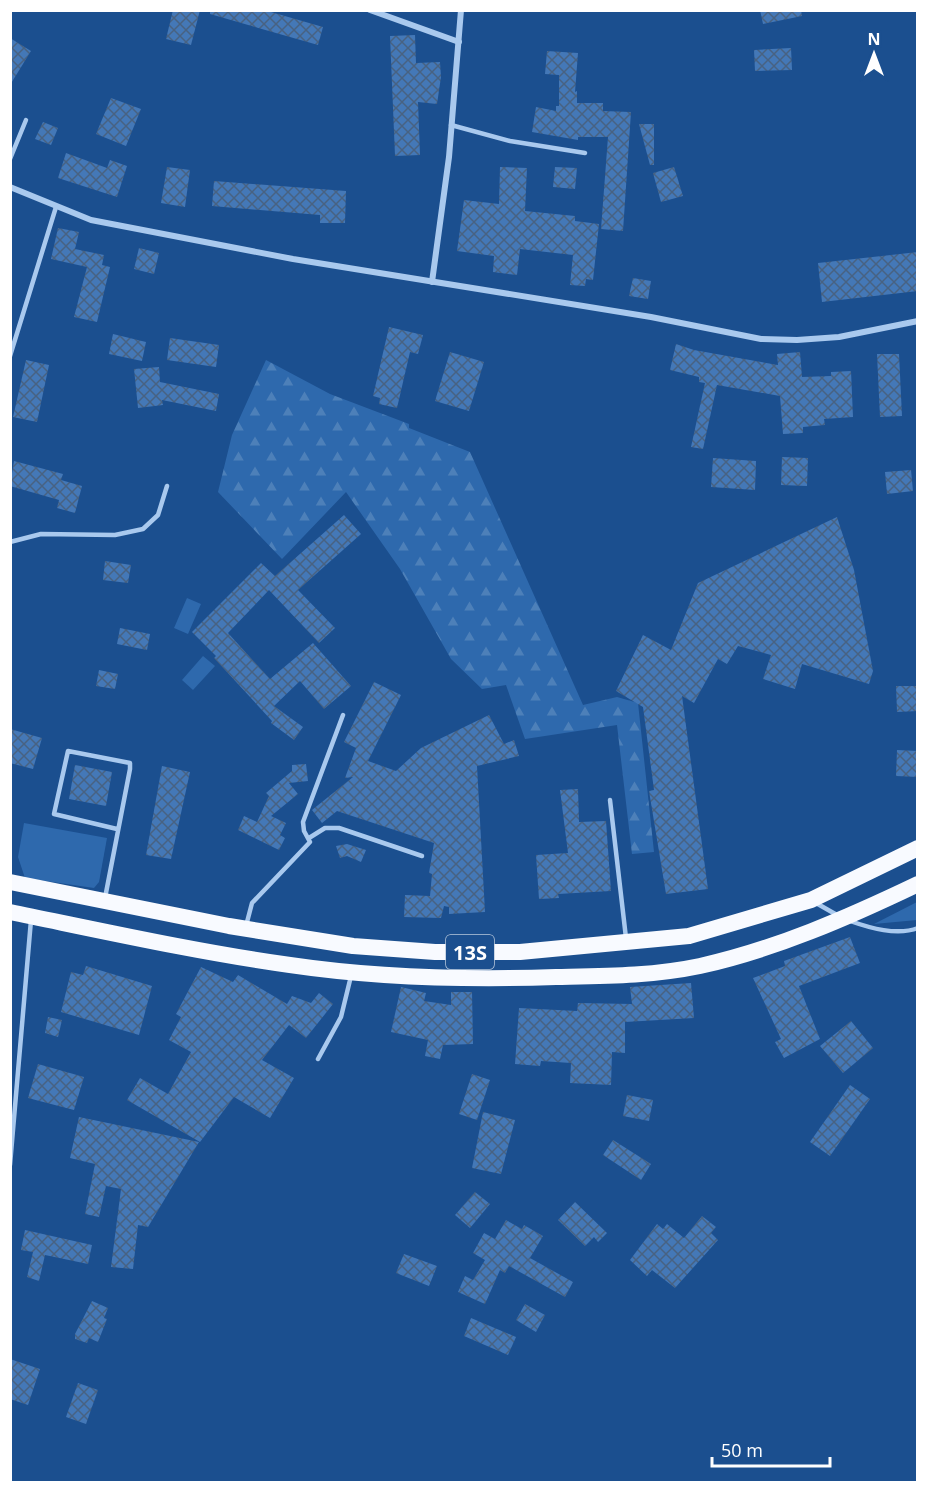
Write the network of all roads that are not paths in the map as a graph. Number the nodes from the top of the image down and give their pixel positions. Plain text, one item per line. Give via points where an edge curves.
1 (370, 10) edge
2 (461, 10) edge
3 (459, 42) junction
4 (26, 120) dead end
5 (451, 125) junction
6 (585, 153) dead end
7 (10, 159) edge
8 (10, 187) edge
9 (56, 207) junction
10 (432, 282) junction
11 (918, 321) edge
12 (10, 356) edge
13 (167, 486) dead end
14 (10, 542) edge
15 (344, 715) dead end
16 (610, 800) dead end
17 (117, 829) junction
18 (309, 838) junction
19 (918, 848) edge
20 (422, 856) dead end
21 (10, 882) edge
22 (918, 884) edge
23 (811, 900) junction
24 (104, 901) junction
25 (10, 912) edge
26 (32, 916) junction
27 (845, 919) junction
28 (237, 928) junction
29 (918, 928) edge
30 (626, 942) junction
31 (222, 953) junction
32 (351, 972) junction
33 (318, 1059) dead end
34 (10, 1165) edge

1 - 3 street
2 - 3 street
3 - 5 street
4 - 7 lane
5 - 6 lane via 510,141
5 - 10 street
8 - 9 street
9 - 10 street via 91,220
9 - 12 lane
10 - 11 street via 761,339 839,337
13 - 14 lane via 158,515 143,529 116,535 41,534
15 - 18 lane via 303,822
16 - 30 lane
17 - 17 lane via 129,763 68,751 54,814
17 - 24 lane
18 - 20 lane via 325,828 339,828
18 - 28 lane via 309,844 252,903
19 - 23 highway, 13S
21 - 24 highway, 13S
22 - 27 highway, 13S
23 - 27 lane
23 - 30 highway, 13S via 689,936
24 - 28 highway, 13S
25 - 26 highway, 13S
26 - 31 highway, 13S
26 - 34 lane
27 - 29 lane via 875,930
27 - 32 highway, 13S via 777,944 698,966 615,975 478,980
28 - 30 highway, 13S via 353,946 435,952 520,952
28 - 31 highway
31 - 32 highway, 13S
32 - 33 lane via 341,1017

